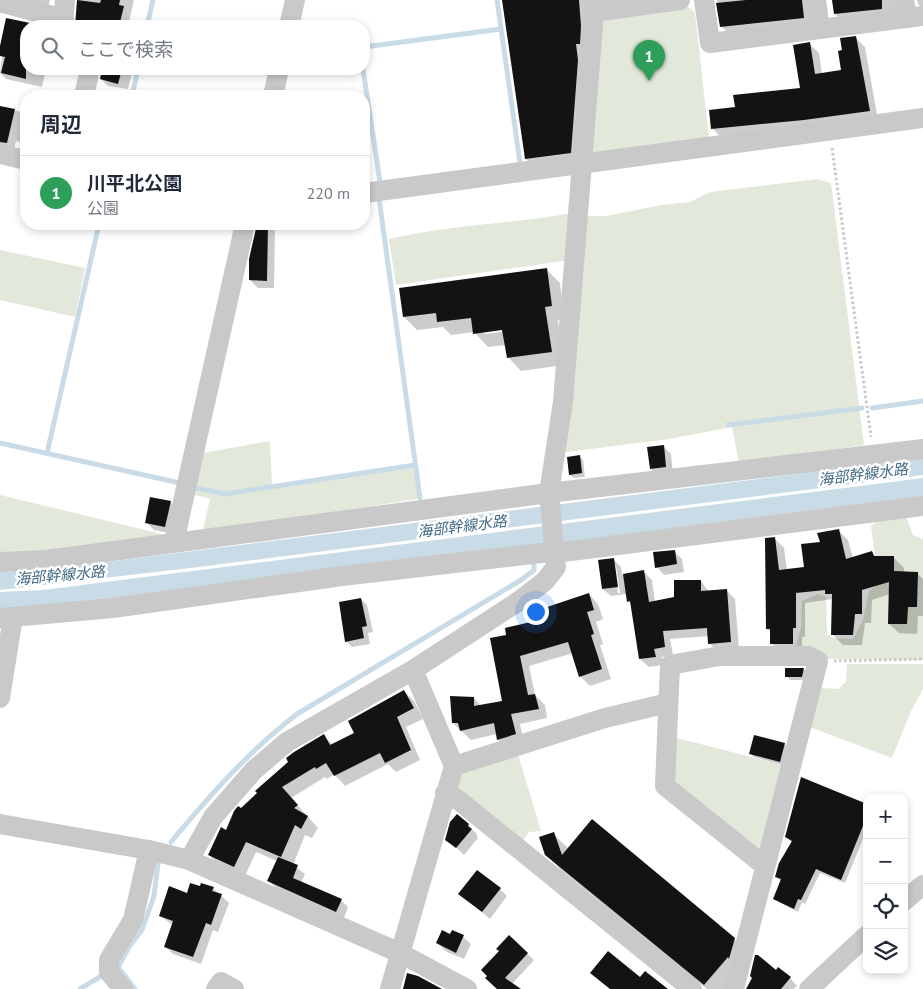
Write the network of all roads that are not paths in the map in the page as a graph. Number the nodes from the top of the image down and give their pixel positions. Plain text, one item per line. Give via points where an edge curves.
1 (294, 0) edge
2 (680, 0) edge
3 (704, 0) edge
4 (816, 0) edge
5 (2, 6) edge
6 (595, 6) edge
7 (911, 11) edge
8 (64, 15) edge
9 (290, 20) edge
10 (820, 29) junction
11 (89, 75) edge
12 (278, 75) edge
13 (85, 90) edge
14 (274, 90) edge
15 (923, 118) edge
16 (0, 154) edge
17 (20, 159) edge
18 (583, 163) junction
19 (370, 192) edge
20 (244, 230) edge
21 (923, 449) edge
22 (549, 497) junction
23 (923, 506) edge
24 (174, 542) junction
25 (555, 554) junction
26 (0, 562) edge
27 (6, 618) edge
28 (413, 670) junction
29 (0, 698) edge
30 (668, 703) junction
31 (454, 766) junction
32 (445, 793) junction
33 (0, 824) edge
34 (149, 850) junction
35 (189, 860) junction
36 (765, 866) junction
37 (923, 885) edge
38 (908, 898) edge
39 (863, 939) edge
40 (400, 953) junction
41 (123, 989) edge
42 (216, 989) edge
43 (234, 989) edge
44 (390, 989) edge
45 (467, 989) edge
46 (692, 989) edge
47 (734, 989) edge
48 (809, 989) edge

1 - 9 street
2 - 6 street
3 - 10 street via 710,43
4 - 10 street
5 - 8 street
6 - 18 street
7 - 10 street
11 - 13 street
12 - 14 street
15 - 18 street
16 - 17 street
18 - 19 street
18 - 22 street via 563,402
20 - 24 street
21 - 22 street
22 - 24 street
22 - 25 street
23 - 25 street
24 - 26 street via 46,560
25 - 27 street via 541,553 113,608
25 - 28 street via 556,568 545,581
27 - 29 street
28 - 31 street
28 - 35 street via 287,742 254,770 213,817
30 - 31 street via 605,718
30 - 36 street via 665,786
30 - 36 street via 670,665 720,656 808,656 818,661
31 - 32 street
32 - 40 street
32 - 46 street via 457,799
33 - 34 street
34 - 35 street
34 - 41 street via 133,920 109,960 110,972
35 - 40 street
36 - 47 street
37 - 38 street
39 - 48 street
40 - 44 street
40 - 45 street
42 - 43 street via 221,982

